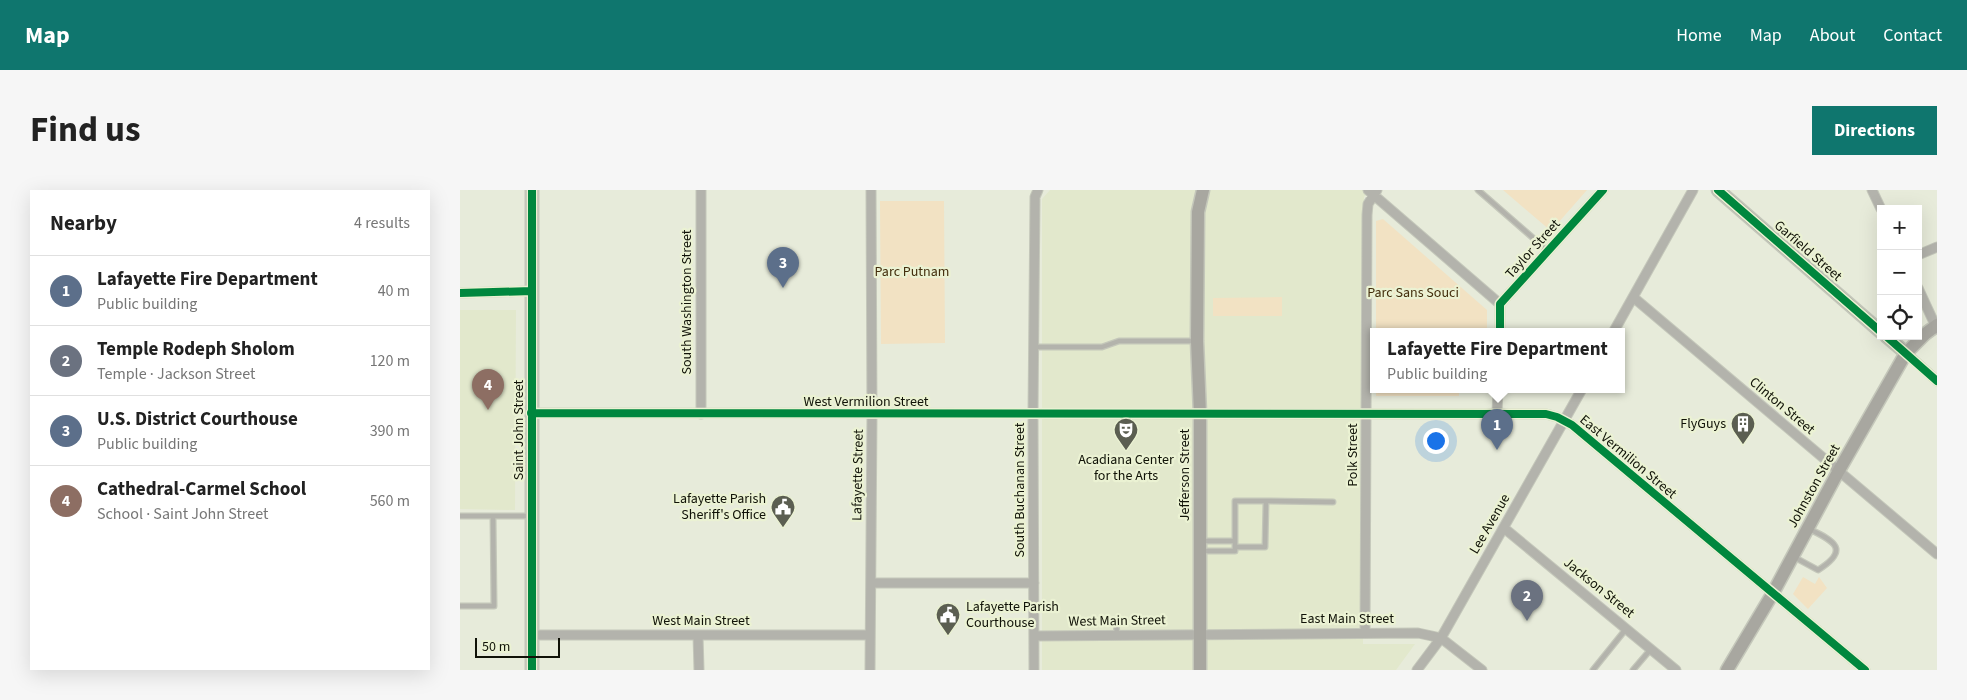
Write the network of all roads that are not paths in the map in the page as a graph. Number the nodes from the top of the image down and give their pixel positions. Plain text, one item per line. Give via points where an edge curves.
1 (532, 190) edge
2 (701, 190) edge
3 (871, 190) edge
4 (1038, 190) edge
5 (1203, 190) edge
6 (1478, 190) edge
7 (1602, 190) edge
8 (1693, 190) edge
9 (1718, 190) edge
10 (1872, 190) edge
11 (1373, 191) edge
12 (1879, 205) edge
13 (1937, 247) edge
14 (1548, 251) junction
15 (1922, 253) edge
16 (532, 292) junction
17 (460, 293) edge
18 (1921, 295) edge
19 (1633, 297) junction
20 (1500, 304) junction
21 (1936, 327) edge
22 (1500, 328) edge
23 (1616, 328) edge
24 (1877, 329) edge
25 (1891, 340) edge
26 (1197, 341) junction
27 (1034, 347) junction
28 (1906, 353) junction
29 (1937, 381) edge
30 (1498, 393) edge
31 (1580, 393) edge
32 (531, 413) junction
33 (1366, 413) junction
34 (1497, 413) junction
35 (701, 414) junction
36 (872, 414) junction
37 (1033, 414) junction
38 (1200, 414) junction
39 (1564, 420) junction
40 (1838, 472) junction
41 (1266, 501) junction
42 (1333, 502) dead end
43 (460, 516) edge
44 (493, 516) junction
45 (532, 516) junction
46 (1504, 528) junction
47 (1808, 528) junction
48 (1235, 541) junction
49 (1200, 546) junction
50 (1235, 547) junction
51 (1937, 554) edge
52 (1793, 556) junction
53 (871, 583) junction
54 (1034, 583) junction
55 (1773, 593) junction
56 (460, 606) edge
57 (1116, 621) dead end
58 (1627, 628) junction
59 (1365, 633) junction
60 (1200, 634) junction
61 (532, 635) junction
62 (698, 635) junction
63 (870, 635) junction
64 (1117, 635) junction
65 (1034, 636) junction
66 (1441, 638) junction
67 (1651, 649) junction
68 (532, 670) edge
69 (699, 670) edge
70 (870, 670) edge
71 (1034, 670) edge
72 (1200, 670) edge
73 (1417, 670) edge
74 (1482, 670) edge
75 (1593, 670) edge
76 (1633, 670) edge
77 (1676, 670) edge
78 (1727, 670) edge
79 (1865, 670) edge

1 - 16 street, Saint John Street
2 - 35 street, South Washington Street
3 - 36 street, Lafayette Street
4 - 27 street, South Buchanan Street via 1035,197
5 - 26 street, Jefferson Street via 1198,212
6 - 14 lane
7 - 14 street, Taylor Street
8 - 19 street
9 - 24 street, Garfield Street
10 - 12 street
11 - 20 street
11 - 33 street, Polk Street via 1367,216
13 - 15 street
14 - 20 street, Taylor Street
16 - 17 street
16 - 32 street, Saint John Street
18 - 21 street
19 - 23 street
19 - 40 street, Clinton Street
20 - 22 street
21 - 28 street, Johnston Street
25 - 28 street
26 - 27 lane via 1119,341 1102,347
26 - 38 street, Jefferson Street
27 - 37 street, South Buchanan Street
28 - 29 street
28 - 40 street, Johnston Street
30 - 34 street
31 - 39 street, Lee Avenue
32 - 35 street, West Vermilion Street
32 - 45 street, Saint John Street
33 - 34 street, East Vermilion Street
33 - 38 street, East Vermilion Street
33 - 59 street, Polk Street
34 - 39 street, East Vermilion Street via 1546,414
35 - 36 street, West Vermilion Street
36 - 37 street, West Vermilion Street
36 - 53 street, Lafayette Street
37 - 38 street, West Vermilion Street
37 - 54 street, South Buchanan Street
38 - 49 street, Jefferson Street
39 - 46 street, Lee Avenue
39 - 55 street, East Vermilion Street
40 - 47 street, Johnston Street
40 - 51 street, Clinton Street
41 - 42 lane
41 - 48 lane via 1235,501
41 - 50 lane via 1265,547
43 - 44 lane
44 - 45 lane
44 - 56 lane via 494,606
45 - 61 street, Saint John Street
46 - 58 street, Jackson Street
46 - 66 street, Lee Avenue
47 - 52 street, Johnston Street
47 - 52 lane via 1834,542 1833,558 1818,570
48 - 49 lane
48 - 50 lane
49 - 50 lane via 1235,551
49 - 60 street, Jefferson Street
52 - 55 street, Johnston Street
53 - 54 street
53 - 63 street, Lafayette Street
54 - 65 street, South Buchanan Street
55 - 78 street, Johnston Street
55 - 79 street, East Vermilion Street
57 - 64 lane
58 - 67 street, Jackson Street
58 - 75 lane
59 - 60 street, East Main Street
59 - 66 street, East Main Street via 1418,633
60 - 64 street, West Main Street
60 - 72 street, Jefferson Street
61 - 62 street, West Main Street
61 - 68 street, Saint John Street
62 - 63 street, West Main Street
62 - 69 street
63 - 70 street, Lafayette Street
64 - 65 street, West Main Street
65 - 71 street, South Buchanan Street
66 - 73 street, Lee Avenue
66 - 74 street, East Main Street
67 - 76 lane
67 - 77 street, Jackson Street

